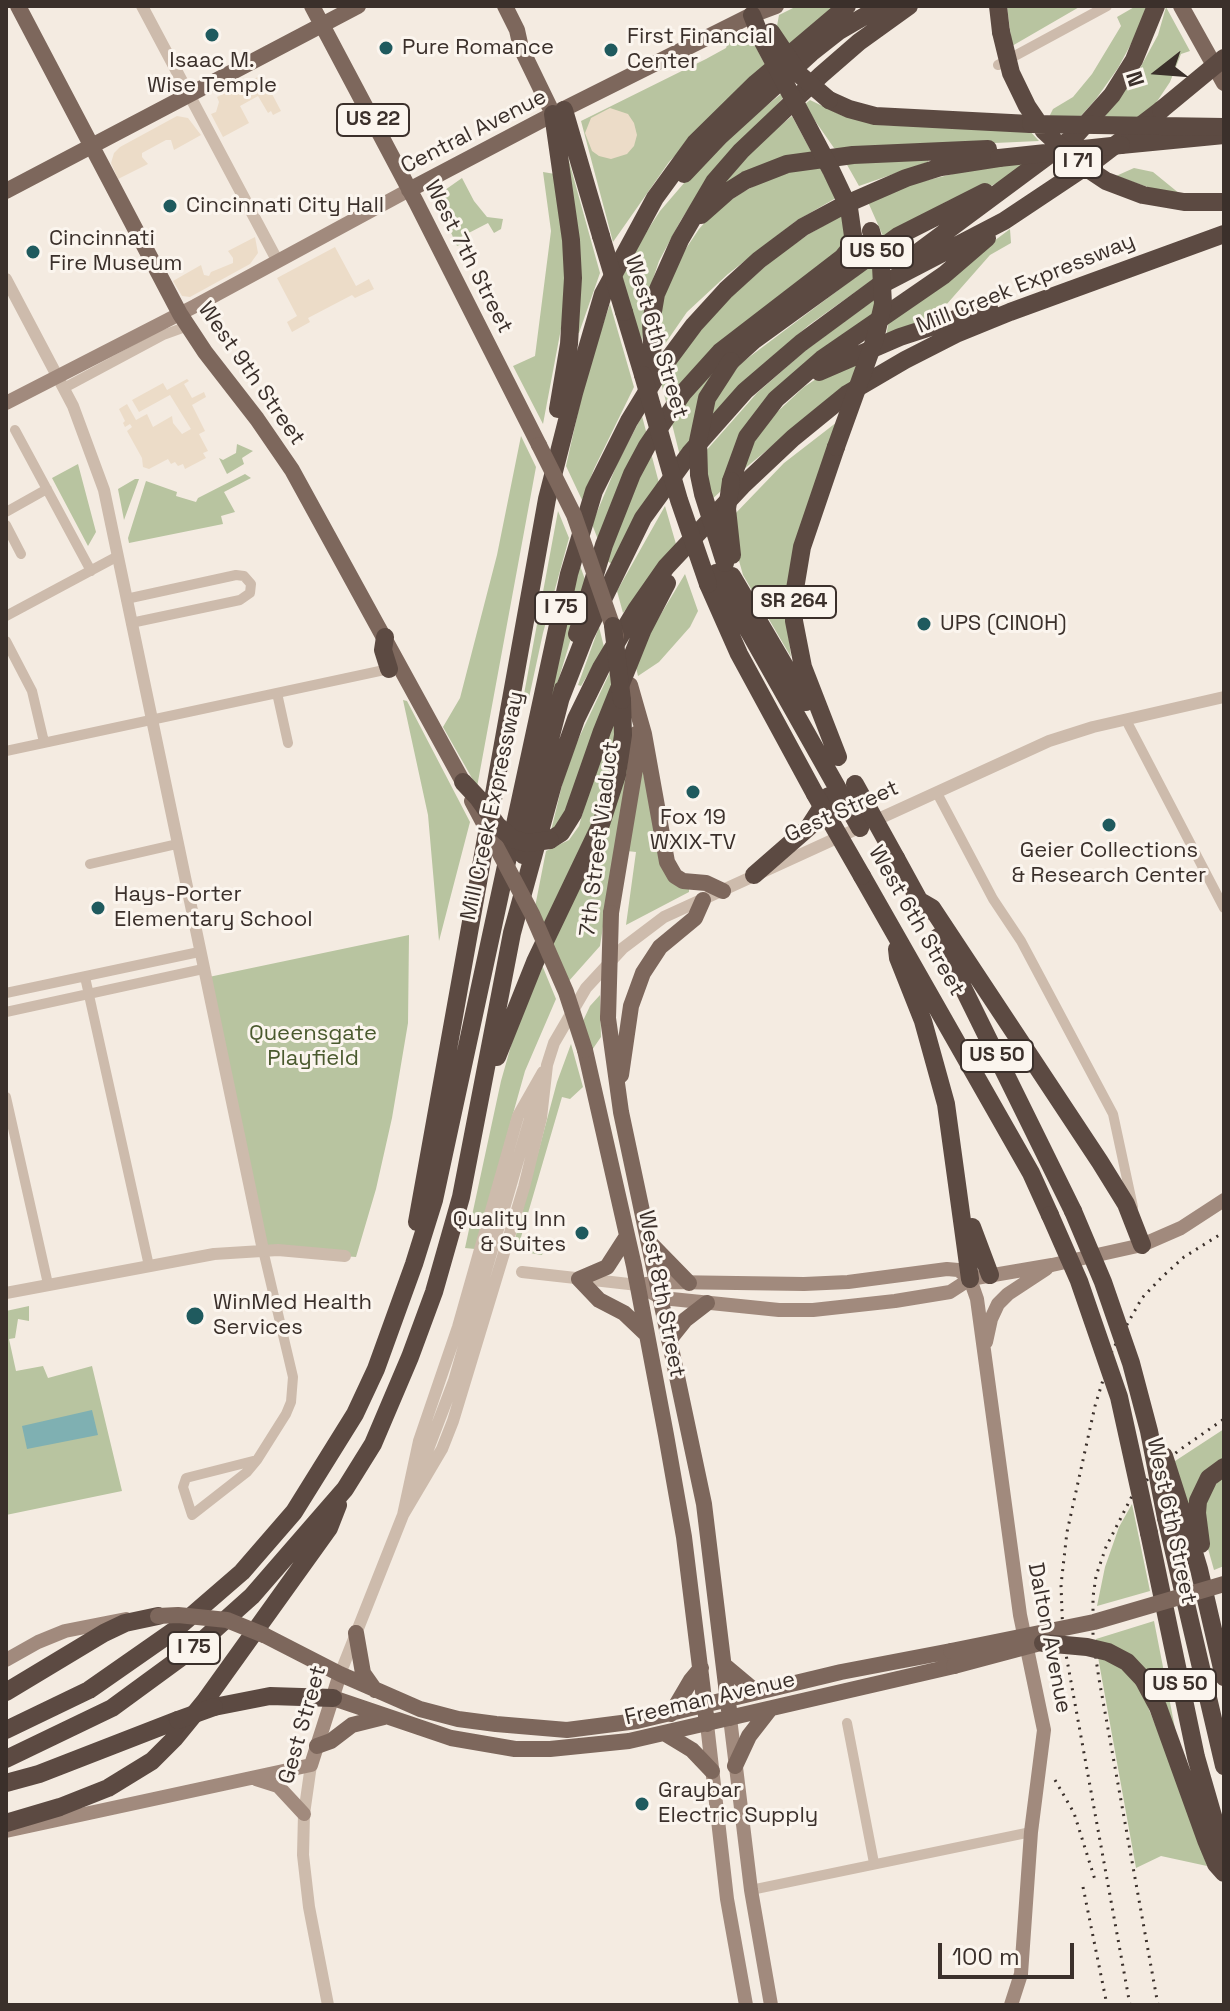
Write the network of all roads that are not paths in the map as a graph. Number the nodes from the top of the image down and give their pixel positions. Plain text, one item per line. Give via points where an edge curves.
1 (18, 6) edge
2 (142, 6) edge
3 (312, 6) edge
4 (358, 6) edge
5 (505, 6) edge
6 (776, 6) edge
7 (847, 6) edge
8 (882, 6) edge
9 (909, 6) edge
10 (999, 6) edge
11 (1107, 6) edge
12 (1156, 6) edge
13 (1181, 6) edge
14 (753, 9) edge
15 (322, 25) junction
16 (766, 36) junction
17 (1224, 58) edge
18 (998, 65) dead end
19 (1224, 83) edge
20 (190, 96) junction
21 (558, 112) junction
22 (1224, 127) edge
23 (1224, 135) edge
24 (93, 147) junction
25 (1003, 153) junction
26 (1037, 165) junction
27 (409, 190) junction
28 (6, 191) edge
29 (1224, 202) edge
30 (1004, 221) junction
31 (863, 228) junction
32 (637, 230) junction
33 (1224, 234) edge
34 (277, 260) junction
35 (667, 267) junction
36 (1105, 275) junction
37 (6, 279) edge
38 (836, 317) junction
39 (184, 320) junction
40 (648, 368) junction
41 (61, 382) junction
42 (776, 399) junction
43 (6, 403) edge
44 (15, 430) dead end
45 (47, 489) junction
46 (547, 499) junction
47 (6, 512) edge
48 (6, 525) edge
49 (699, 531) junction
50 (21, 554) dead end
51 (118, 556) junction
52 (720, 569) junction
53 (91, 571) junction
54 (126, 599) junction
55 (6, 616) edge
56 (131, 623) junction
57 (613, 626) joint
58 (385, 637) junction
59 (6, 641) edge
60 (389, 669) joint
61 (626, 692) junction
62 (277, 693) junction
63 (1224, 697) edge
64 (560, 700) junction
65 (153, 719) junction
66 (1126, 720) junction
67 (44, 742) junction
68 (288, 743) dead end
69 (6, 751) edge
70 (832, 762) junction
71 (463, 782) junction
72 (937, 793) junction
73 (860, 828) junction
74 (177, 844) junction
75 (90, 864) dead end
76 (754, 875) junction
77 (723, 891) junction
78 (703, 900) junction
79 (920, 901) junction
80 (1224, 907) edge
81 (512, 933) junction
82 (896, 934) junction
83 (199, 952) junction
84 (203, 969) junction
85 (85, 977) junction
86 (6, 993) edge
87 (89, 993) junction
88 (6, 1012) edge
89 (547, 1065) junction
90 (6, 1097) edge
91 (621, 1112) junction
92 (471, 1155) junction
93 (1224, 1200) edge
94 (960, 1208) junction
95 (627, 1236) junction
96 (650, 1243) junction
97 (1142, 1245) junction
98 (263, 1250) junction
99 (345, 1256) dead end
100 (414, 1264) junction
101 (1052, 1265) junction
102 (149, 1266) junction
103 (522, 1272) dead end
104 (990, 1275) junction
105 (579, 1279) junction
106 (970, 1279) junction
107 (689, 1283) junction
108 (48, 1284) junction
109 (638, 1285) junction
110 (660, 1290) junction
111 (6, 1293) edge
112 (707, 1303) junction
113 (646, 1334) junction
114 (669, 1340) junction
115 (984, 1350) junction
116 (257, 1460) junction
117 (1224, 1467) edge
118 (345, 1489) junction
119 (1173, 1512) junction
120 (403, 1515) junction
121 (1224, 1584) edge
122 (1203, 1586) junction
123 (158, 1616) junction
124 (1094, 1622) junction
125 (356, 1633) junction
126 (1043, 1643) junction
127 (1220, 1649) edge
128 (953, 1658) junction
129 (6, 1660) edge
130 (725, 1666) junction
131 (701, 1668) junction
132 (340, 1674) junction
133 (1224, 1677) edge
134 (376, 1691) junction
135 (6, 1692) edge
136 (756, 1692) junction
137 (333, 1698) junction
138 (728, 1699) junction
139 (706, 1706) junction
140 (770, 1709) junction
141 (671, 1714) junction
142 (384, 1717) junction
143 (730, 1718) junction
144 (847, 1723) dead end
145 (707, 1724) junction
146 (6, 1730) edge
147 (664, 1733) junction
148 (317, 1746) junction
149 (6, 1759) edge
150 (311, 1765) junction
151 (735, 1766) junction
152 (1224, 1766) edge
153 (712, 1771) junction
154 (255, 1779) junction
155 (6, 1783) edge
156 (304, 1814) junction
157 (6, 1823) edge
158 (6, 1831) edge
159 (1031, 1832) junction
160 (1212, 1838) junction
161 (1224, 1854) edge
162 (874, 1863) junction
163 (1224, 1873) edge
164 (751, 1890) junction
165 (328, 2005) edge
166 (746, 2005) edge
167 (771, 2005) edge
168 (1011, 2005) edge

1 - 24 main road, West 9th Street
2 - 20 street
3 - 15 main road, West 7th Street / US 22
4 - 15 main road
5 - 21 main road, West 6th Street via 521,48
6 - 14 main road, Central Avenue
7 - 32 highway via 695,143
8 - 32 highway via 811,53 730,127
9 - 35 highway via 840,58 741,151 714,182
10 - 29 highway, I 71, bridge via 1011,73 1027,106 1076,161 1106,181 1143,195
11 - 18 street
12 - 26 highway, US 50 via 1142,44 1112,95 1076,135
13 - 19 main road
14 - 16 highway via 765,23
14 - 21 main road, Central Avenue
15 - 20 main road
15 - 27 main road, West 7th Street / US 22
16 - 22 highway, bridge via 829,100 875,116
16 - 31 highway, bridge
17 - 30 highway, bridge via 1097,159
20 - 24 main road
20 - 34 street
21 - 27 main road, Central Avenue
21 - 40 highway, West 6th Street, bridge via 624,312
21 - 46 highway via 573,294
23 - 25 highway, bridge
24 - 28 main road
24 - 39 main road, West 9th Street
25 - 35 highway via 853,155 770,169 715,202 691,227
25 - 100 highway, Mill Creek Expressway / I 75 via 906,178 803,227 713,303 673,351 629,421 594,491 569,574 434,1200
26 - 38 highway
26 - 52 highway, US 50, bridge via 898,236 731,361 707,398 698,441 699,475
27 - 34 main road, Central Avenue
27 - 57 main road, West 7th Street, bridge via 574,515
30 - 38 highway via 908,269
30 - 42 highway via 944,275 822,359
31 - 64 highway via 842,258 699,373 647,446 604,545
31 - 70 highway, SR 264, bridge via 881,266 883,304 802,547 794,595 803,667
32 - 46 highway via 603,294
33 - 36 highway, Mill Creek Expressway / I 75
34 - 39 main road, Central Avenue
35 - 40 highway via 653,309
36 - 42 highway via 900,337 840,361
36 - 49 highway, Mill Creek Expressway / I 75 via 956,334 847,394
37 - 41 street
38 - 64 highway via 745,391 667,482 621,559
39 - 41 main road, Central Avenue
39 - 58 main road, West 9th Street via 292,470
40 - 52 highway, West 6th Street, bridge via 679,500
41 - 43 main road, Central Avenue
41 - 51 street via 99,472
42 - 52 highway, bridge via 747,437 731,481
44 - 45 street
45 - 47 street
45 - 53 street
46 - 100 highway via 418,1212
48 - 50 street
49 - 71 highway, bridge via 643,629 573,814 561,833 527,843 513,839
49 - 81 highway, Mill Creek Expressway / I 75 via 636,610 576,719
51 - 53 street
51 - 54 street
52 - 70 highway
52 - 70 highway, US 50 via 759,622
52 - 82 highway, West 6th Street / US 50, bridge via 746,667
53 - 55 street
54 - 56 street
54 - 56 street via 236,575 251,584 250,593 240,600
56 - 65 street
57 - 61 highway, bridge
58 - 60 highway
58 - 71 main road, West 8th Street
59 - 67 street via 32,691
60 - 62 street
61 - 77 main road via 644,734 671,871 688,883 706,883
61 - 91 main road, 7th Street Viaduct, bridge via 635,727 635,769 611,913 608,1018
61 - 92 highway via 617,775 601,824 524,987 498,1054 481,1136
62 - 65 street
62 - 68 street
63 - 66 street, Gest Street
64 - 81 highway via 527,828
65 - 67 street
65 - 74 street
66 - 72 street, Gest Street via 1049,741
66 - 80 street
67 - 69 street
70 - 73 highway
70 - 76 highway via 828,801 799,838
70 - 79 highway, West 6th Street / US 50, bridge via 855,784
71 - 95 main road, West 8th Street, bridge via 566,992 585,1050
72 - 73 street, Gest Street
72 - 97 street via 1113,1114
73 - 76 street, Gest Street
74 - 75 street
74 - 83 street
76 - 77 street, Gest Street
77 - 78 street, Gest Street
78 - 89 street, Gest Street via 664,917 602,969 569,1013
78 - 91 main road via 695,918 660,947 636,988 624,1049
79 - 97 highway via 932,908 1100,1162 1126,1204
79 - 119 highway, West 6th Street / US 50, bridge via 1103,1282
81 - 92 highway, Mill Creek Expressway / I 75
82 - 94 highway via 898,958 923,1021 946,1104
82 - 160 highway, West 6th Street / US 50, bridge via 1031,1173 1079,1281 1119,1397
83 - 84 street
83 - 85 street
84 - 87 street
84 - 98 street
85 - 86 street
85 - 87 street
87 - 88 street
87 - 102 street
89 - 120 street via 454,1381
89 - 120 street, Gest Street via 518,1116 458,1327 419,1441
89 - 120 street, Gest Street via 524,1187 453,1421
90 - 108 street
91 - 96 main road, West 8th Street
92 - 118 highway, Mill Creek Expressway / I 75 via 434,1292 410,1357 373,1444
93 - 97 main road
94 - 104 highway
94 - 106 highway
95 - 105 main road via 607,1267
95 - 109 main road, West 8th Street
96 - 107 main road
96 - 110 main road, West 8th Street
97 - 101 main road
98 - 99 street
98 - 102 street
98 - 116 street via 293,1390 286,1414
100 - 146 highway, Mill Creek Expressway / I 75 via 355,1414 316,1480 272,1539 175,1630 89,1690
101 - 104 main road
101 - 115 main road via 998,1304
102 - 108 street
103 - 105 street
104 - 106 main road
105 - 109 street
105 - 113 main road
106 - 107 main road via 947,1269 848,1282
106 - 112 main road via 950,1292 813,1310
106 - 115 main road, Dalton Avenue
107 - 110 main road
108 - 111 street
109 - 110 main road
109 - 113 main road, West 8th Street
110 - 112 main road
110 - 114 main road, West 8th Street
112 - 114 main road
113 - 131 main road, West 8th Street via 682,1522
114 - 130 main road, West 8th Street via 704,1504
115 - 159 main road, Dalton Avenue via 1020,1615 1044,1730
116 - 116 street via 239,1479 192,1515 183,1487 186,1478
117 - 122 highway via 1209,1478 1198,1501 1206,1567
118 - 149 highway, Mill Creek Expressway / I 75 via 252,1596 194,1648 112,1708
118 - 157 highway via 329,1528 174,1739 108,1788
119 - 122 highway
119 - 152 highway, West 6th Street / US 50
120 - 125 street, Gest Street
121 - 124 main road, Freeman Avenue, bridge
122 - 127 highway
123 - 129 main road via 85,1625
123 - 132 main road, Freeman Avenue, bridge via 244,1626
123 - 135 highway via 104,1633
124 - 126 main road, Freeman Avenue, bridge
124 - 128 main road, Freeman Avenue, bridge
125 - 132 street, Gest Street
125 - 134 main road via 363,1673
126 - 128 main road, Freeman Avenue, bridge
126 - 160 highway, bridge via 1108,1652 1143,1679
127 - 133 highway
128 - 136 main road, Freeman Avenue via 841,1672
128 - 140 main road, Freeman Avenue
130 - 136 main road
130 - 138 main road, West 8th Street
131 - 139 main road, West 8th Street
131 - 141 main road
132 - 134 main road, Freeman Avenue
132 - 137 main road, Gest Street
134 - 141 main road, Freeman Avenue via 458,1719 567,1730
136 - 138 main road, Freeman Avenue
137 - 142 main road, Freeman Avenue
137 - 148 main road, Gest Street
137 - 155 highway, bridge via 270,1696 214,1707
138 - 139 main road, Freeman Avenue
138 - 143 main road, West 8th Street
139 - 141 main road, Freeman Avenue
139 - 145 main road, West 8th Street
140 - 143 main road, Freeman Avenue
140 - 151 main road
142 - 147 main road, Freeman Avenue via 451,1738 515,1749 589,1747
142 - 148 main road via 352,1725
143 - 145 main road, Freeman Avenue
143 - 151 main road, West 8th Street
144 - 162 street
145 - 147 main road, Freeman Avenue
145 - 153 main road, West 8th Street
147 - 153 main road via 692,1750
148 - 150 main road, Gest Street
150 - 154 main road
150 - 156 street, Gest Street
151 - 164 main road, West 8th Street
153 - 166 main road, West 8th Street
154 - 156 main road via 278,1786
154 - 158 main road
156 - 165 street, Gest Street via 306,1885
159 - 162 street
159 - 168 main road, Dalton Avenue via 1021,1974
160 - 161 highway, West 6th Street / US 50
160 - 163 highway via 1216,1864
162 - 164 street
164 - 167 main road, West 8th Street

